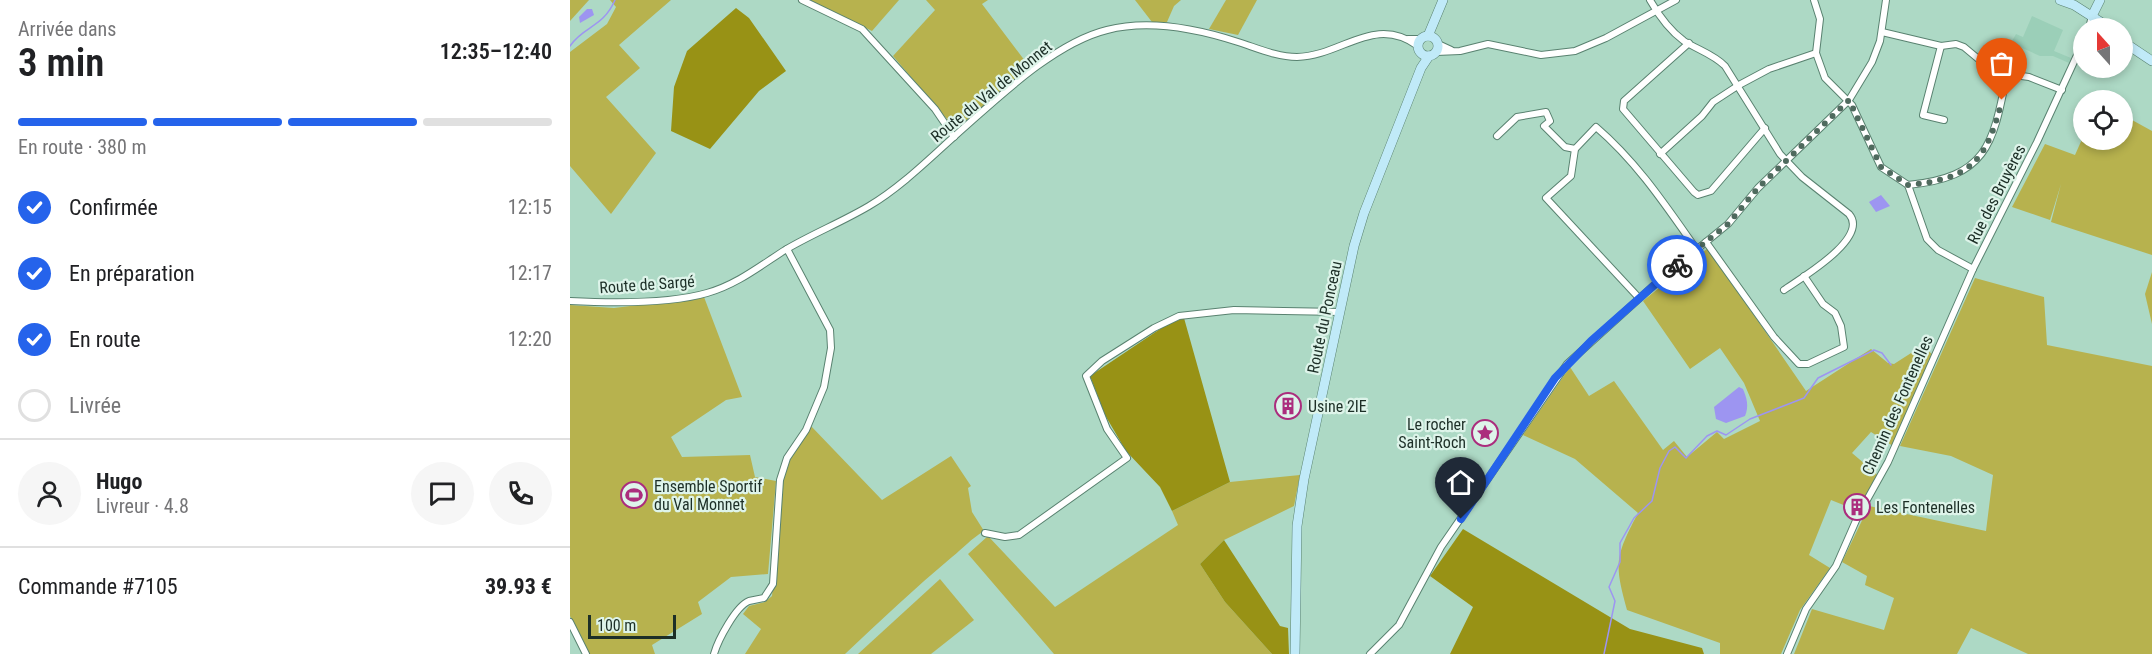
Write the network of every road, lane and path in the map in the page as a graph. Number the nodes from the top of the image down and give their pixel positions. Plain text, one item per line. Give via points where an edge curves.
1 (802, 0) edge
2 (1443, 0) edge
3 (1650, 0) edge
4 (1676, 0) edge
5 (1814, 0) edge
6 (1886, 0) edge
7 (2060, 0) edge
8 (2100, 0) edge
9 (1656, 11) junction
10 (2092, 16) junction
11 (2095, 18) edge
12 (1882, 32) junction
13 (1689, 44) junction
14 (1428, 46) junction
15 (1941, 46) junction
16 (2133, 49) edge
17 (1816, 53) junction
18 (2152, 62) edge
19 (2073, 65) edge
20 (2007, 74) junction
21 (1739, 86) junction
22 (2062, 90) junction
23 (1849, 100) junction
24 (1944, 120) dead end
25 (1765, 128) junction
26 (954, 136) junction
27 (1497, 136) dead end
28 (1575, 149) junction
29 (1660, 154) junction
30 (1786, 160) junction
31 (1908, 185) junction
32 (1706, 242) junction
33 (787, 249) junction
34 (1697, 250) junction
35 (1974, 270) junction
36 (1804, 276) junction
37 (1784, 290) dead end
38 (1963, 294) joint
39 (1639, 298) junction
40 (570, 301) edge
41 (1340, 312) junction
42 (985, 533) dead end
43 (570, 622) edge
44 (586, 654) edge
45 (714, 654) edge
46 (1294, 654) edge
47 (1370, 654) edge
48 (1787, 654) edge

1 - 26 street via 862,29 935,109
2 - 14 street, Route du Ponceau
3 - 9 street
4 - 9 street, Route du Val de Monnet
5 - 17 street via 1820,19
6 - 12 street
7 - 10 street
8 - 10 street
9 - 13 street
9 - 14 street, Route du Val de Monnet via 1575,51 1541,55 1488,44 1454,51
10 - 11 street
12 - 15 street
12 - 23 street via 1872,62
13 - 21 street via 1719,60
13 - 29 street via 1623,104 1625,113
14 - 26 street, Route du Val de Monnet via 1371,34 1329,51 1299,57 1281,56 1191,30 1144,25 1108,30 1060,52
14 - 41 street, Route du Ponceau via 1364,213
15 - 20 street via 1964,46 1982,62
15 - 24 street via 1923,115
16 - 18 street
17 - 21 street via 1769,69
17 - 23 street via 1825,78
19 - 22 street, Rue des Bruyères
20 - 22 street via 2029,77
20 - 31 street via 1995,131 1982,154 1956,175
21 - 25 street
21 - 29 street via 1713,102
22 - 35 street, Rue des Bruyères
23 - 30 street
23 - 31 street via 1881,167
25 - 29 street via 1711,191 1703,194 1694,192
25 - 30 street
26 - 33 street, Route du Val de Monnet via 893,189
27 - 28 street via 1517,117 1546,112 1550,121 1544,126 1565,147
28 - 34 street via 1596,127 1640,171
28 - 39 street via 1571,176 1546,198
30 - 32 street via 1728,224
30 - 36 street via 1854,222 1837,252
31 - 35 street via 1927,239 1938,250
32 - 34 street
32 - 36 street via 1774,337 1799,364 1808,364 1844,346 1835,313 1823,304
33 - 40 street, Route de Sargé via 736,281 706,293 626,302
33 - 45 street via 830,330 828,374 806,430 787,458 780,480 773,584 764,598 748,601 741,608 721,635
34 - 39 street
35 - 38 street, Rue des Bruyères
36 - 37 street
38 - 48 street, Chemin des Fontenelles via 1879,480 1836,566 1806,609
39 - 47 street via 1555,378 1441,547 1399,626
41 - 42 street via 1234,310 1179,316 1154,328 1102,361 1086,376 1101,418 1127,458 1019,534 1005,537
41 - 46 street, Route du Ponceau via 1297,526
43 - 44 street

